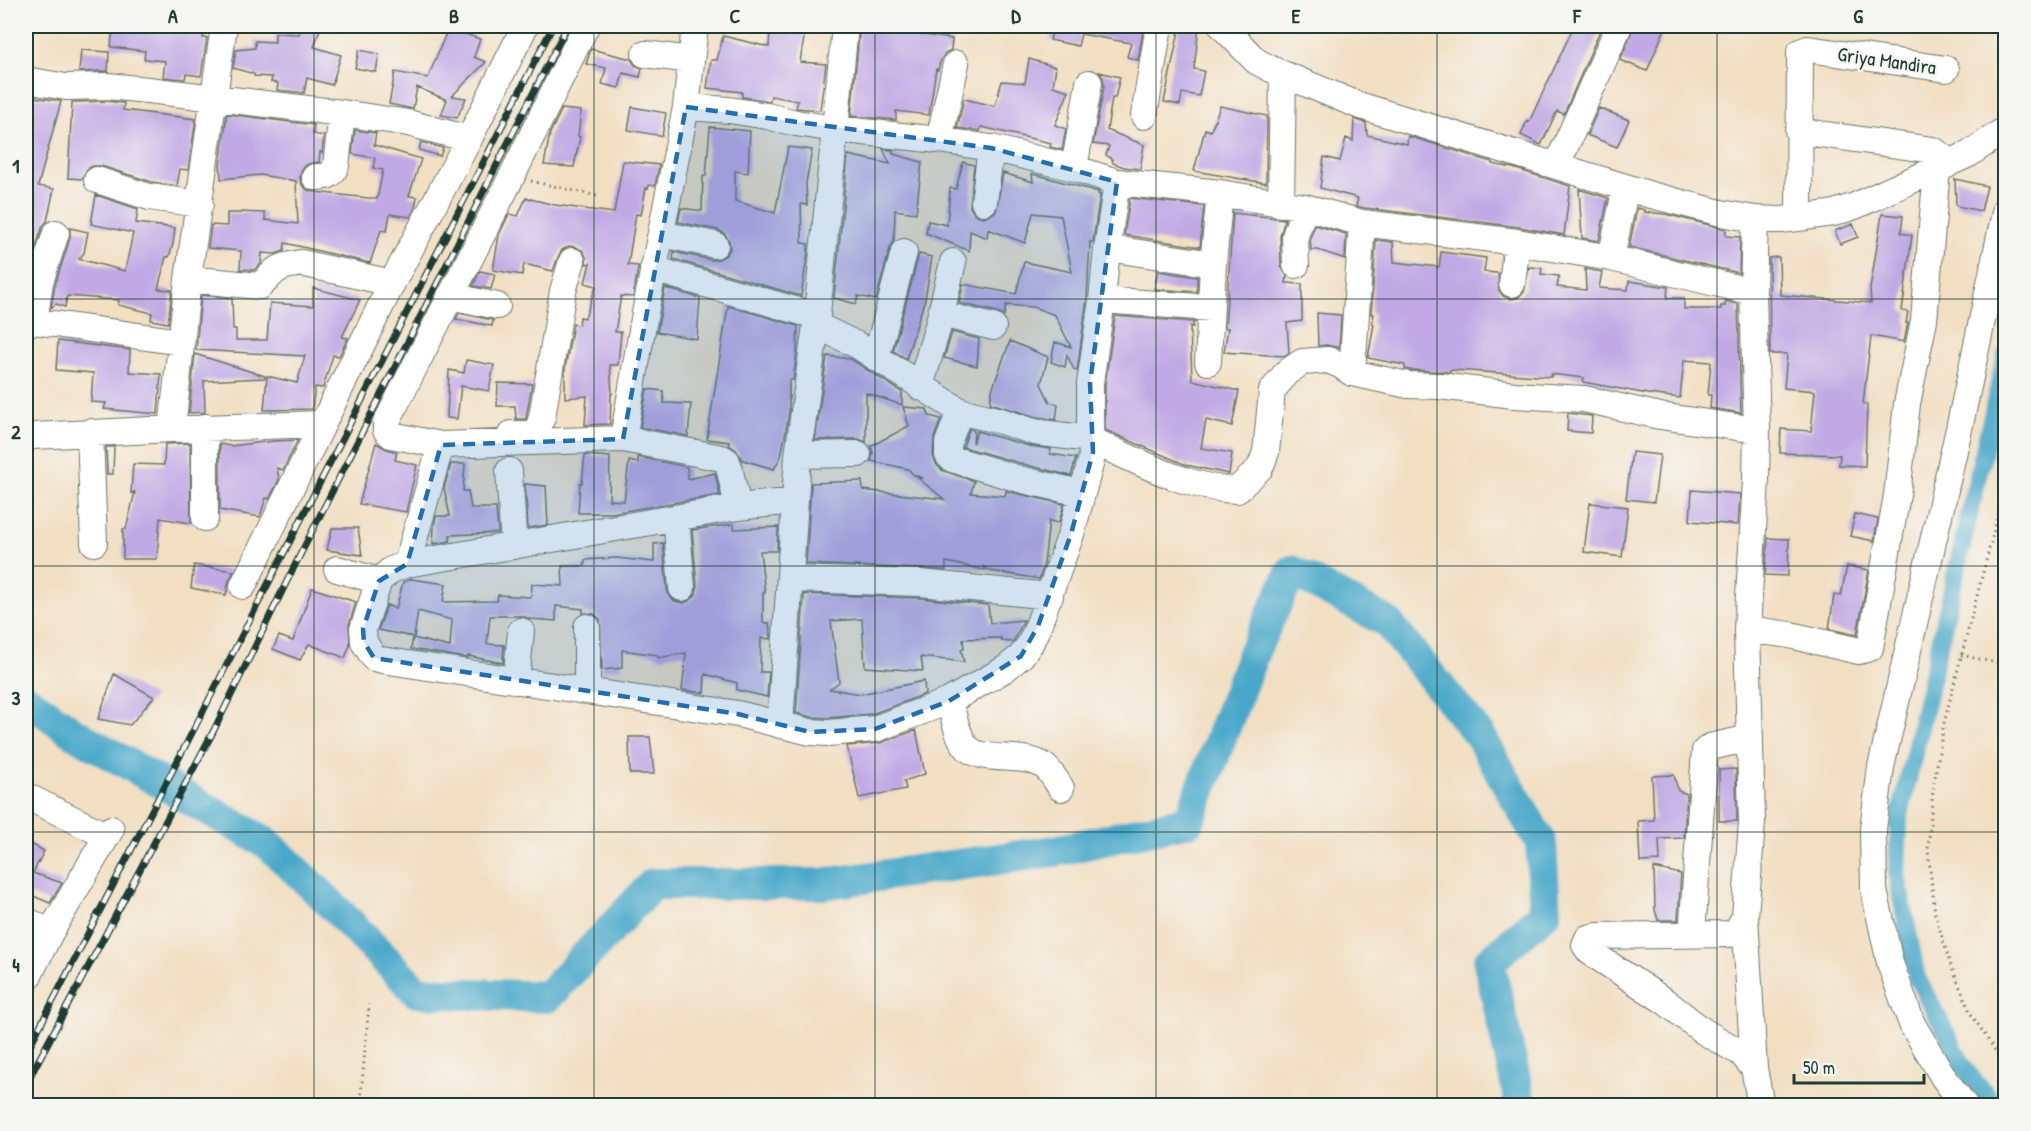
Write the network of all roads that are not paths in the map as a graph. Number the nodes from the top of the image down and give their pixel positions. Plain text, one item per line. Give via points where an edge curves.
1 (224, 26) edge
2 (525, 26) edge
3 (586, 26) edge
4 (695, 26) edge
5 (845, 26) edge
6 (1159, 26) edge
7 (1222, 26) edge
8 (1619, 26) edge
9 (645, 54) dead end
10 (691, 60) junction
11 (956, 64) dead end
12 (1946, 69) dead end
13 (1283, 74) junction
14 (26, 80) edge
15 (1089, 83) dead end
16 (215, 98) junction
17 (686, 107) junction
18 (342, 113) junction
19 (1144, 116) dead end
20 (835, 129) junction
21 (2006, 129) edge
22 (1798, 131) junction
23 (469, 139) junction
24 (939, 140) junction
25 (991, 148) junction
26 (1557, 165) junction
27 (1942, 167) junction
28 (1074, 168) junction
29 (315, 177) dead end
30 (97, 180) dead end
31 (1117, 182) junction
32 (1626, 187) junction
33 (1220, 193) junction
34 (984, 202) dead end
35 (200, 204) junction
36 (1293, 205) junction
37 (2006, 208) edge
38 (1799, 218) junction
39 (1755, 219) junction
40 (1362, 223) junction
41 (56, 233) dead end
42 (661, 234) junction
43 (1517, 243) junction
44 (715, 245) dead end
45 (1107, 248) junction
46 (904, 252) dead end
47 (1611, 258) junction
48 (572, 261) dead end
49 (953, 262) dead end
50 (1213, 264) junction
51 (1296, 266) dead end
52 (653, 269) junction
53 (188, 279) junction
54 (392, 284) junction
55 (1512, 284) dead end
56 (1753, 292) junction
57 (450, 297) junction
58 (1102, 300) junction
59 (497, 306) dead end
60 (1211, 308) junction
61 (941, 314) junction
62 (816, 320) junction
63 (30, 321) edge
64 (993, 327) dead end
65 (182, 342) junction
66 (876, 358) junction
67 (1208, 362) dead end
68 (1352, 373) junction
69 (920, 387) junction
70 (960, 411) junction
71 (322, 424) junction
72 (205, 427) junction
73 (172, 429) junction
74 (1757, 430) junction
75 (90, 432) junction
76 (26, 435) edge
77 (622, 439) junction
78 (1091, 440) junction
79 (447, 445) junction
80 (858, 454) dead end
81 (798, 455) junction
82 (509, 471) dead end
83 (1081, 493) junction
84 (795, 501) junction
85 (738, 507) junction
86 (205, 518) dead end
87 (676, 518) junction
88 (94, 543) dead end
89 (514, 546) junction
90 (407, 564) junction
91 (337, 569) dead end
92 (791, 579) junction
93 (379, 581) junction
94 (243, 586) dead end
95 (682, 588) dead end
96 (1050, 596) junction
97 (587, 627) dead end
98 (1747, 629) junction
99 (521, 632) dead end
100 (516, 681) junction
101 (587, 690) junction
102 (950, 701) junction
103 (780, 725) junction
104 (1750, 738) junction
105 (1061, 788) dead end
106 (26, 796) edge
107 (1745, 917) junction
108 (26, 920) edge
109 (50, 933) junction
110 (1692, 934) junction
111 (26, 981) edge
112 (1754, 1068) junction
113 (1761, 1106) edge
114 (1965, 1106) edge

1 - 16 street
2 - 23 street
3 - 57 street
4 - 10 street
5 - 20 street
6 - 19 street
7 - 13 street via 1256,61
8 - 26 street
9 - 10 street
10 - 17 street
11 - 24 street
12 - 22 street, Griya Mandira via 1808,49 1800,52
13 - 26 street via 1358,105
13 - 36 street
14 - 16 street via 66,87 107,86
15 - 28 street
16 - 18 street
16 - 35 street
17 - 20 street
17 - 42 street
18 - 23 street via 408,123
18 - 29 street via 336,166 327,177
20 - 24 street
20 - 62 street
21 - 27 street via 1987,144
22 - 27 street via 1934,150 1943,158
22 - 38 street, Griya Mandira
23 - 54 street
24 - 25 street
25 - 28 street
25 - 34 street
26 - 32 street
27 - 38 street via 1854,206
27 - 98 street via 1924,320 1907,404 1897,495 1870,648 1859,651
28 - 31 street
30 - 35 street via 149,197
31 - 33 street
31 - 45 street
32 - 39 street
32 - 47 street
33 - 36 street
33 - 50 street
35 - 53 street
36 - 40 street
36 - 51 street
37 - 114 street via 1881,767 1873,829 1874,890 1890,963 1912,1024
38 - 39 street
39 - 56 street
40 - 43 street
40 - 68 street
41 - 63 street
42 - 44 street
42 - 52 street
43 - 47 street
43 - 55 street
45 - 50 street
45 - 58 street
46 - 66 street
47 - 56 street
48 - 79 street via 538,429 527,435 462,432
49 - 61 street
50 - 60 street
52 - 62 street
52 - 77 street
53 - 54 street via 260,286 276,270 301,263
53 - 65 street
54 - 71 street
56 - 74 street
57 - 59 street
57 - 79 street via 386,423 391,435
58 - 60 street
58 - 78 street via 1090,383
60 - 67 street
61 - 64 street
61 - 69 street
62 - 66 street
62 - 81 street
63 - 65 street
65 - 73 street
66 - 69 street
68 - 74 street via 1408,385 1584,399 1660,416
68 - 78 street via 1328,360 1302,362 1286,374 1272,392 1266,452 1260,468 1237,490 1210,488
69 - 70 street
70 - 78 street via 1034,432
70 - 83 street via 947,447 952,459
71 - 72 street
71 - 94 street
72 - 73 street
72 - 86 street
73 - 75 street
74 - 98 street
75 - 76 street
75 - 88 street
77 - 79 street
77 - 85 street via 722,458 729,467
78 - 83 street via 1091,461
79 - 90 street
80 - 81 street
81 - 84 street
82 - 89 street
83 - 96 street
84 - 85 street
84 - 92 street
85 - 87 street
87 - 89 street
87 - 95 street
89 - 90 street
90 - 93 street via 391,570
91 - 93 street
92 - 96 street via 921,583
92 - 103 street
93 - 100 street via 363,629 364,642 374,658
96 - 102 street via 1021,656
97 - 101 street
98 - 104 street
99 - 100 street
100 - 101 street
101 - 103 street via 738,714
102 - 103 street via 875,729 828,733
102 - 105 street via 966,748 976,755 1014,757 1046,766
104 - 107 street via 1752,822
104 - 110 street via 1705,751
106 - 109 street via 109,832
107 - 110 street via 1730,934
107 - 112 street
108 - 109 street
109 - 111 street
110 - 112 street via 1597,936 1588,938 1585,945 1703,1031 1741,1053
112 - 113 street

